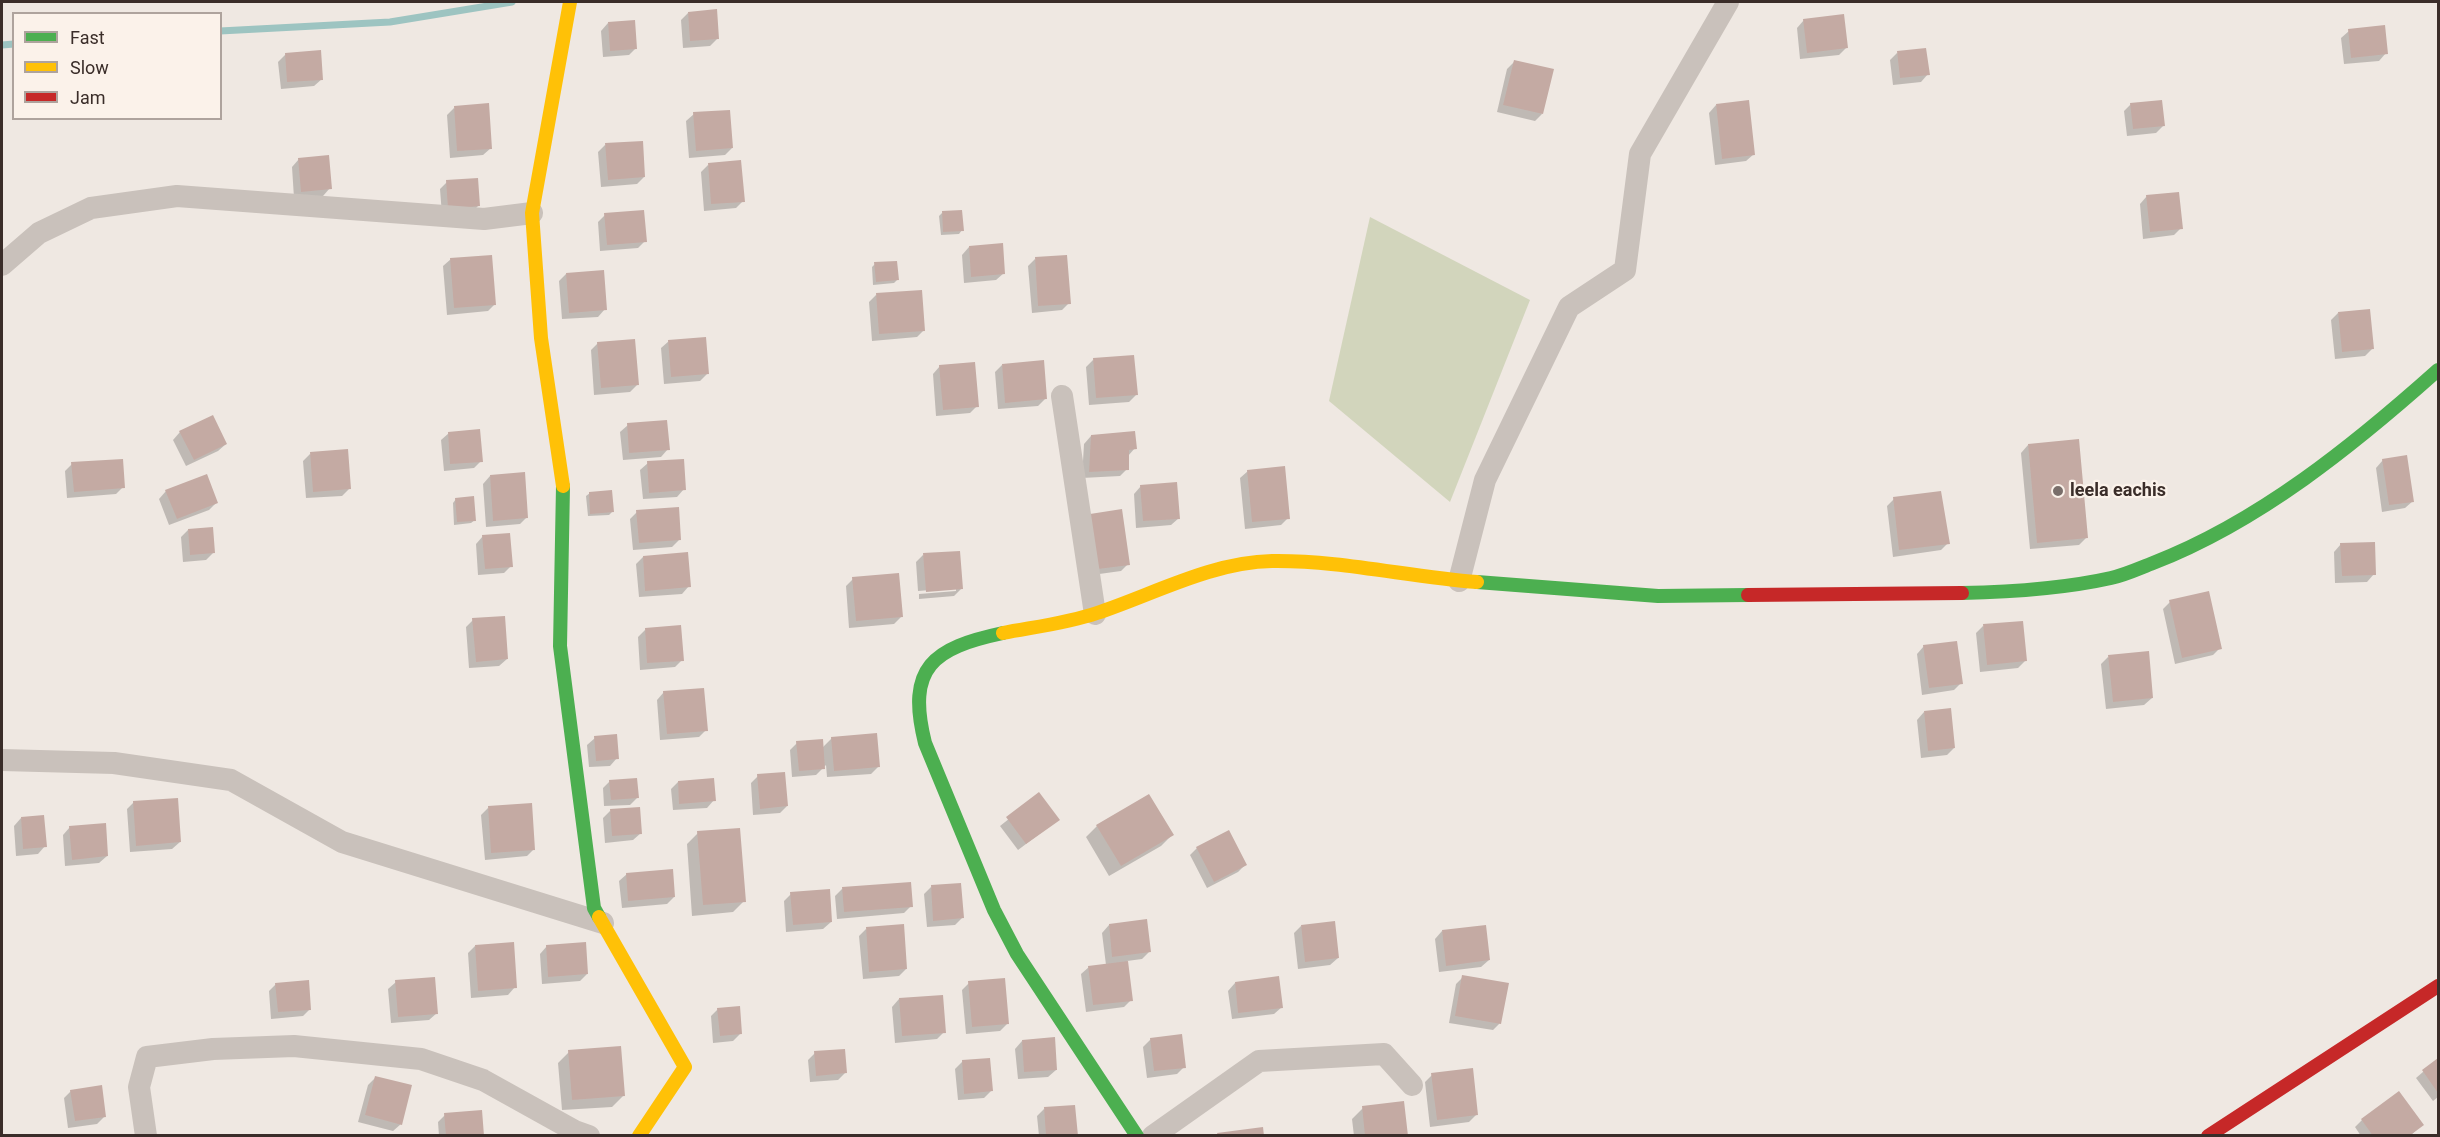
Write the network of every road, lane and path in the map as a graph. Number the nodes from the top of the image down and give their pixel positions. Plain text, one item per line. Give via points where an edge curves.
1 (570, 2) edge
2 (1728, 2) edge
3 (532, 213) junction
4 (2, 265) edge
5 (2439, 370) edge
6 (1062, 396) dead end
7 (1459, 581) junction
8 (1095, 614) junction
9 (2, 760) edge
10 (603, 923) junction
11 (2439, 986) edge
12 (1412, 1085) dead end
13 (146, 1136) edge
14 (589, 1136) edge
15 (639, 1136) edge
16 (1137, 1136) edge
17 (1153, 1136) edge
18 (2208, 1136) edge

1 - 3 street
2 - 7 street via 1640,154 1626,270 1569,307 1485,480
3 - 4 street via 484,219 177,196 91,208 39,233
3 - 10 street via 541,338 563,480 560,646 594,908
5 - 7 street via 2391,412 2257,512 2189,549 2113,578 2022,592 1658,596
6 - 8 street
7 - 8 street via 1272,561 1237,565 1180,582
8 - 16 street via 966,641 937,657 924,673 918,715 948,804 994,910 1017,954
9 - 10 street via 114,763 231,780 342,842
10 - 15 street via 685,1066
11 - 18 street
12 - 17 street via 1384,1054 1259,1061
13 - 14 street via 139,1087 147,1057 213,1049 294,1046 421,1059 451,1067

